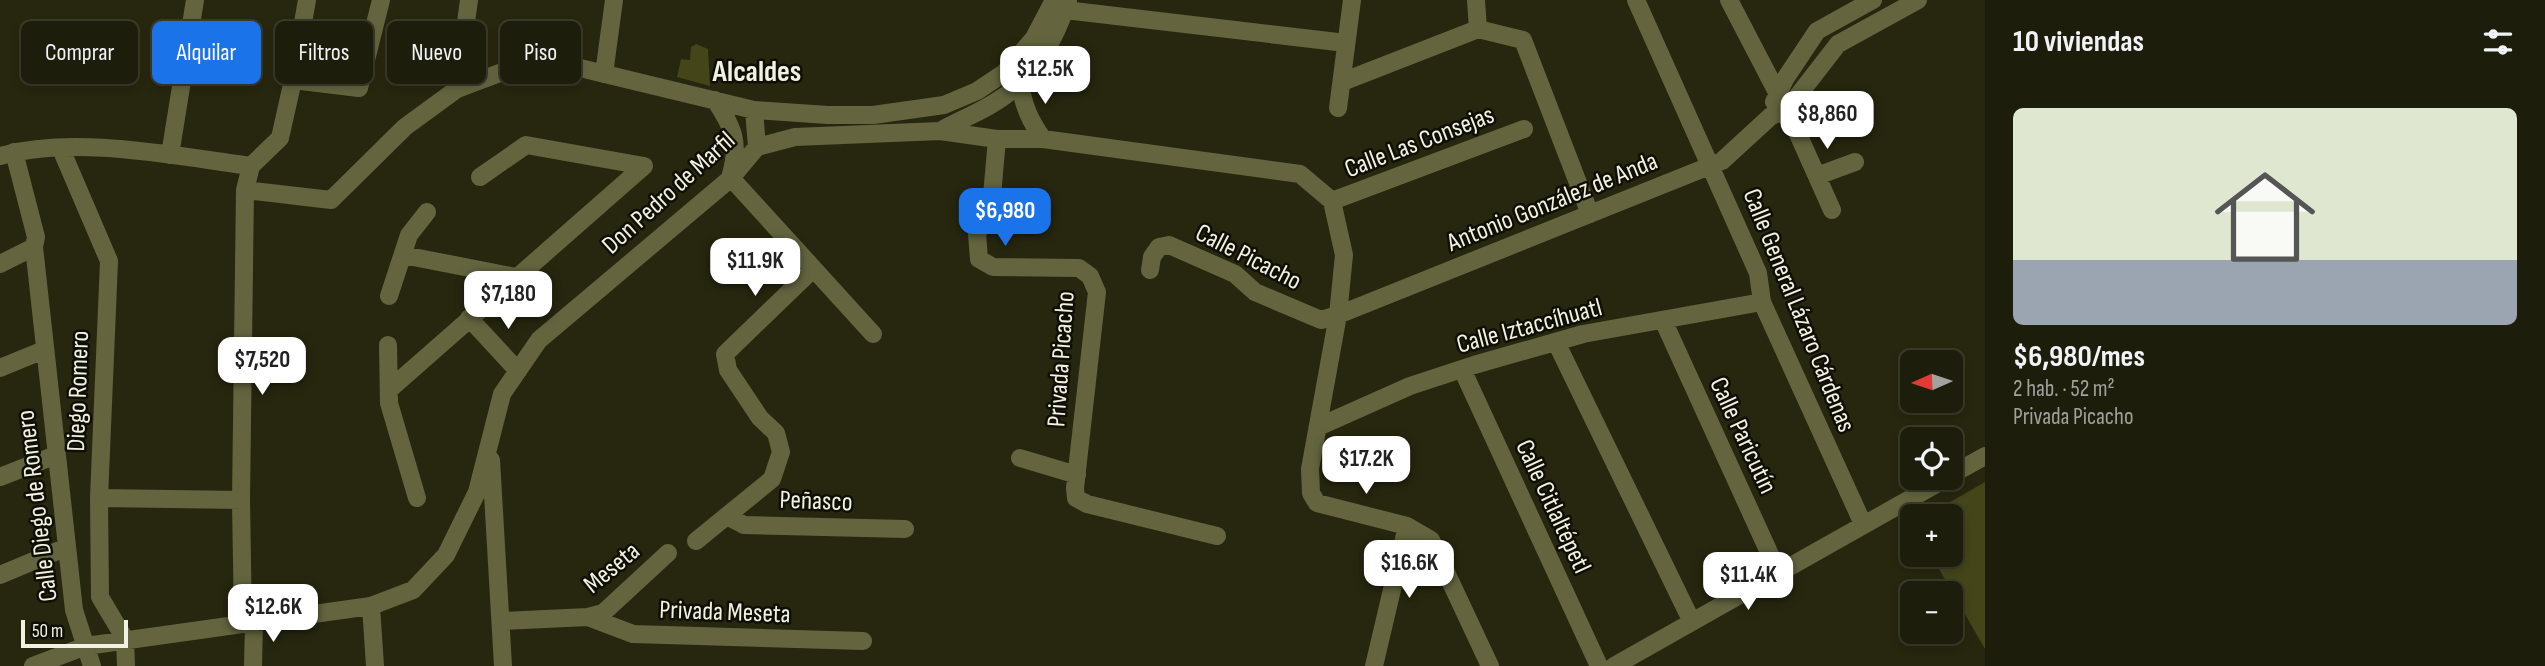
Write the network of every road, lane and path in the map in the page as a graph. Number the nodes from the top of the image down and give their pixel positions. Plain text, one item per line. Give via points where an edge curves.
1 (195, 0) edge
2 (307, 0) edge
3 (381, 0) edge
4 (469, 0) edge
5 (614, 0) edge
6 (1352, 0) edge
7 (1476, 0) edge
8 (1636, 0) edge
9 (1728, 0) edge
10 (1872, 0) edge
11 (1918, 0) edge
12 (1060, 4) edge
13 (303, 21) edge
14 (1478, 29) junction
15 (373, 32) edge
16 (1346, 43) junction
17 (604, 74) junction
18 (1342, 82) junction
19 (1020, 83) junction
20 (292, 84) edge
21 (326, 84) edge
22 (360, 84) edge
23 (457, 89) junction
24 (1776, 94) junction
25 (715, 100) junction
26 (1338, 108) dead end
27 (754, 110) junction
28 (1778, 113) junction
29 (1524, 129) dead end
30 (940, 131) junction
31 (997, 139) junction
32 (1043, 139) junction
33 (757, 147) junction
34 (61, 149) junction
35 (7, 154) edge
36 (170, 155) junction
37 (1855, 162) dead end
38 (251, 166) junction
39 (1711, 166) junction
40 (1817, 176) junction
41 (480, 177) dead end
42 (730, 178) junction
43 (245, 190) junction
44 (1332, 201) junction
45 (1832, 210) dead end
46 (426, 212) dead end
47 (1590, 214) junction
48 (34, 247) junction
49 (403, 255) junction
50 (0, 264) edge
51 (812, 270) junction
52 (1150, 270) dead end
53 (516, 277) junction
54 (389, 296) dead end
55 (1762, 302) junction
56 (1338, 315) junction
57 (469, 318) junction
58 (1663, 320) junction
59 (873, 334) dead end
60 (1556, 342) junction
61 (388, 345) dead end
62 (44, 350) junction
63 (0, 368) edge
64 (1462, 369) junction
65 (518, 371) junction
66 (390, 389) junction
67 (1318, 427) junction
68 (490, 443) junction
69 (56, 455) junction
70 (1985, 456) edge
71 (1020, 458) dead end
72 (1963, 468) edge
73 (1077, 475) junction
74 (0, 477) edge
75 (1925, 490) edge
76 (99, 498) junction
77 (417, 498) dead end
78 (241, 500) junction
79 (727, 516) junction
80 (1863, 524) junction
81 (1407, 526) junction
82 (905, 529) dead end
83 (1217, 536) dead end
84 (696, 541) dead end
85 (67, 547) junction
86 (668, 553) dead end
87 (1779, 572) junction
88 (0, 575) edge
89 (371, 606) junction
90 (588, 617) junction
91 (501, 621) junction
92 (1692, 622) junction
93 (249, 623) junction
94 (125, 639) junction
95 (863, 641) dead end
96 (86, 646) junction
97 (33, 666) edge
98 (92, 666) edge
99 (126, 666) edge
100 (253, 666) edge
101 (376, 666) edge
102 (503, 666) edge
103 (1374, 666) edge
104 (1490, 666) edge
105 (1599, 666) edge
106 (1615, 666) edge

1 - 36 street
2 - 13 street
3 - 15 street
4 - 23 street
5 - 17 street
6 - 16 street
7 - 14 street
8 - 39 street, Calle General Lázaro Cárdenas
9 - 24 street
10 - 24 street via 1817,31
11 - 28 street, Antonio González de Anda via 1839,44
12 - 16 street
12 - 19 street via 1051,43
12 - 27 street via 1004,73 944,105 873,115
14 - 18 street
14 - 47 street via 1523,40
16 - 18 street
17 - 23 street via 580,68 518,66
17 - 25 street
18 - 26 street
19 - 30 street
19 - 32 street via 1031,122
20 - 38 street via 280,138
21 - 22 street via 359,88
23 - 43 street via 405,127 331,200
24 - 28 street
25 - 27 street
25 - 42 street via 726,116 737,153
27 - 33 street
28 - 39 street, Antonio González de Anda
28 - 40 street
29 - 44 street, Calle Las Consejas
30 - 31 street, Don Pedro de Marfil
30 - 33 street, Don Pedro de Marfil via 795,137
31 - 32 street, Don Pedro de Marfil
31 - 73 street, Privada Picacho via 991,207 977,233 979,258 993,267 1079,268 1090,276 1097,292
32 - 44 street, Don Pedro de Marfil via 1300,174
33 - 42 street, Don Pedro de Marfil
34 - 35 street
34 - 36 street via 110,147
34 - 76 street, Diego Romero via 109,261
35 - 48 street, Calle Diego de Romero via 36,237
36 - 38 street
37 - 40 street
38 - 43 street
39 - 47 street, Antonio González de Anda
39 - 55 street, Calle General Lázaro Cárdenas via 1758,272
40 - 45 street
41 - 53 street via 526,145 644,166
42 - 51 street
42 - 65 street, Don Pedro de Marfil via 539,340
43 - 78 street
44 - 56 street via 1344,255
46 - 49 street
47 - 56 street, Antonio González de Anda
48 - 50 street
48 - 62 street, Calle Diego de Romero
49 - 53 street
49 - 54 street
51 - 59 street
51 - 79 street via 725,354 729,370 760,418 776,433 781,452 772,479
52 - 56 street, Calle Picacho via 1158,247 1169,245 1235,274 1255,292 1321,320
53 - 57 street
55 - 58 street, Calle Iztaccíhuatl
55 - 80 street, Calle General Lázaro Cárdenas
56 - 67 street
57 - 65 street
57 - 66 street
58 - 60 street, Calle Iztaccíhuatl
58 - 87 street, Calle Paricutín
60 - 64 street, Calle Iztaccíhuatl
60 - 92 street
61 - 66 street
62 - 63 street
62 - 69 street, Calle Diego de Romero
64 - 67 street, Calle Iztaccíhuatl via 1410,386
64 - 105 street, Calle Citlaltépetl
65 - 68 street, Don Pedro de Marfil via 502,394
66 - 77 street via 389,403
67 - 81 street via 1309,484 1312,499
68 - 89 street, Don Pedro de Marfil via 477,492 446,555 413,590
68 - 91 street
69 - 74 street
69 - 85 street, Calle Diego de Romero
70 - 72 street
71 - 73 street, Privada Picacho
73 - 83 street, Privada Picacho via 1078,500
75 - 80 street
76 - 78 street
76 - 94 street, Diego Romero via 100,597
78 - 93 street
79 - 82 street, Peñasco via 744,525
79 - 84 street
80 - 87 street
81 - 103 street
81 - 104 street via 1431,540
85 - 88 street
85 - 96 street, Calle Diego de Romero via 74,610
86 - 90 street, Meseta via 604,613
87 - 92 street
89 - 93 street, Don Pedro de Marfil
89 - 101 street
90 - 91 street, Meseta
90 - 95 street, Privada Meseta via 633,634
91 - 102 street
92 - 106 street
93 - 94 street, Don Pedro de Marfil
93 - 100 street
94 - 96 street, Don Pedro de Marfil
94 - 99 street
96 - 97 street, Don Pedro de Marfil
96 - 98 street, Calle Diego de Romero

